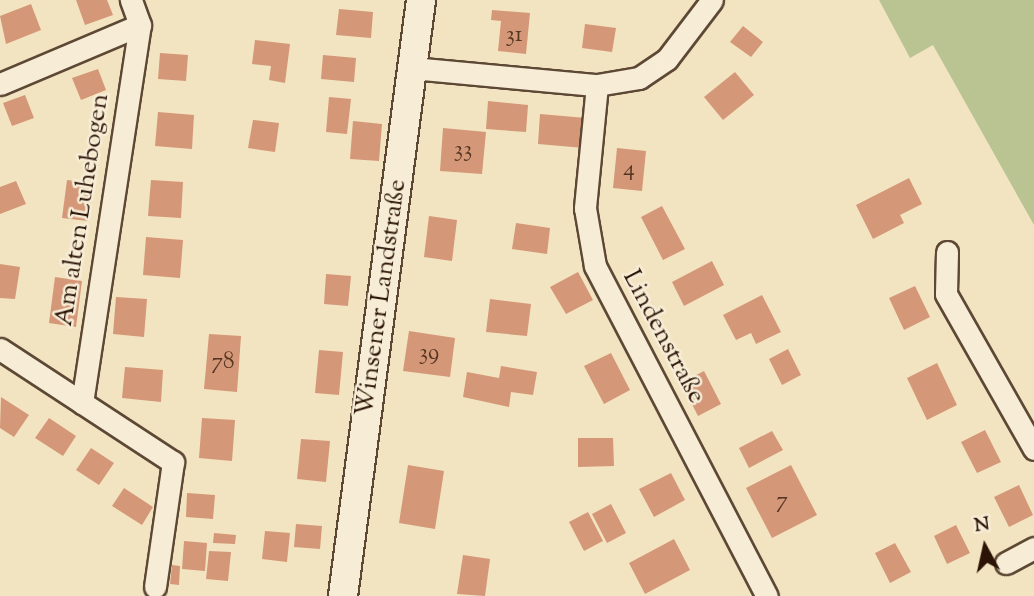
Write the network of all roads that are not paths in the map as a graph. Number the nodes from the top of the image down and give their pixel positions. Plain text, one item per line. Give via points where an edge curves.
1 (131, 0) edge
2 (421, 0) edge
3 (712, 0) edge
4 (140, 25) junction
5 (412, 68) junction
6 (0, 85) edge
7 (597, 85) junction
8 (947, 252) dead end
9 (0, 349) edge
10 (82, 403) junction
11 (1034, 449) edge
12 (1034, 548) edge
13 (1006, 563) dead end
14 (155, 587) dead end
15 (343, 596) edge
16 (767, 596) edge

1 - 4 street, Am alten Luhebogen
2 - 5 main road, Winsener Landstraße
3 - 7 street via 667,59 639,78
4 - 6 street, Am alten Luhebogen
4 - 10 street, Am alten Luhebogen
5 - 7 street
5 - 15 main road, Winsener Landstraße
7 - 16 street, Lindenstraße via 585,208 595,266
8 - 11 street via 946,294
9 - 10 street
10 - 14 street via 173,462
12 - 13 street

